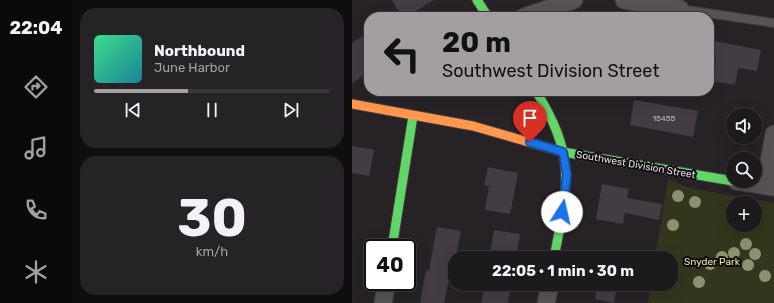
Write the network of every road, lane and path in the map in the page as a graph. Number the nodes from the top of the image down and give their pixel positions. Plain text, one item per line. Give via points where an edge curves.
1 (476, 0) edge
2 (574, 0) edge
3 (624, 0) edge
4 (680, 9) joint
5 (484, 12) edge
6 (539, 12) edge
7 (700, 12) edge
8 (714, 14) edge
9 (774, 23) edge
10 (538, 96) edge
11 (352, 104) edge
12 (413, 116) junction
13 (774, 134) edge
14 (563, 152) junction
15 (726, 180) edge
16 (770, 187) edge
17 (393, 239) edge
18 (555, 251) edge
19 (385, 291) edge
20 (549, 291) edge
21 (383, 303) edge
22 (546, 303) edge

1 - 5 street
2 - 6 street
3 - 4 street
4 - 7 lane
8 - 9 lane
10 - 14 street
11 - 12 street, Southwest Division Street
12 - 14 street, Southwest Division Street via 473,126
12 - 17 street
13 - 16 street
14 - 15 street, Southwest Division Street
14 - 18 street via 567,170 567,189
19 - 21 street
20 - 22 street

